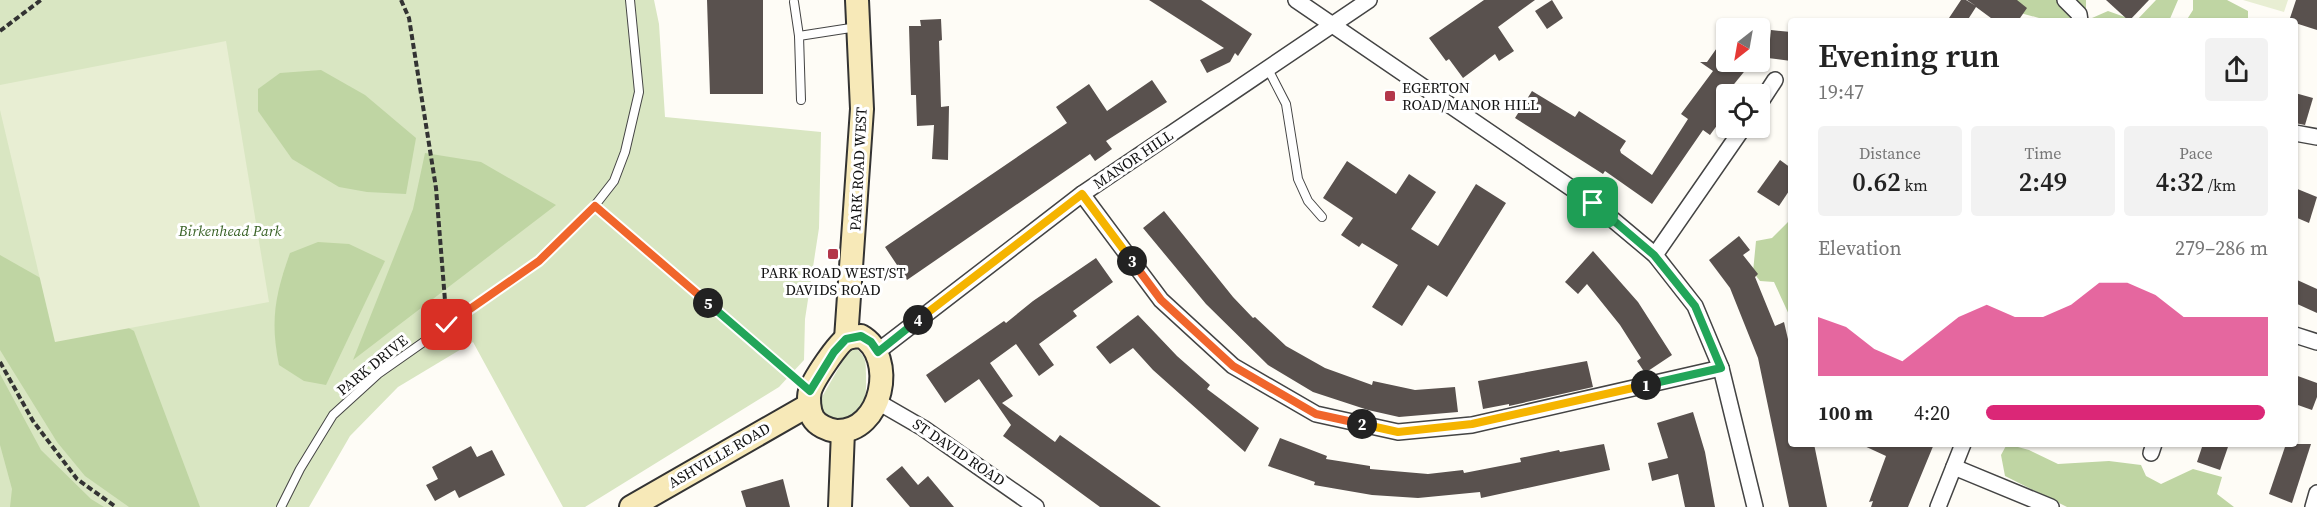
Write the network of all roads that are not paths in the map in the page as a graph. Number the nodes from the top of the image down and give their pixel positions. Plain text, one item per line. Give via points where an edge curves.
1 (630, 0) edge
2 (856, 0) edge
3 (1296, 0) edge
4 (1369, 0) edge
5 (2065, 0) edge
6 (794, 2) dead end
7 (2080, 18) edge
8 (1334, 24) junction
9 (858, 27) junction
10 (799, 36) junction
11 (1268, 69) junction
12 (1775, 80) dead end
13 (1770, 88) edge
14 (801, 100) dead end
15 (2298, 134) edge
16 (1736, 138) edge
17 (2317, 138) edge
18 (1082, 194) junction
19 (1322, 218) dead end
20 (1654, 255) junction
21 (2298, 335) edge
22 (846, 339) junction
23 (2317, 342) edge
24 (878, 352) junction
25 (1721, 368) junction
26 (810, 398) junction
27 (878, 402) junction
28 (843, 431) junction
29 (1962, 447) edge
30 (1954, 467) junction
31 (2317, 493) edge
32 (281, 507) edge
33 (631, 507) edge
34 (840, 507) edge
35 (1036, 507) edge
36 (1755, 507) edge
37 (1938, 507) edge
38 (2051, 507) edge
39 (2313, 507) edge

1 - 32 lane, PARK DRIVE via 639,92 614,181 595,206 539,261 378,374 333,415
2 - 9 street, PARK ROAD WEST
3 - 8 street
4 - 8 street, MANOR HILL
5 - 7 street
6 - 10 lane
8 - 11 street, MANOR HILL
8 - 20 street via 1593,203
9 - 10 lane
9 - 22 street, PARK ROAD WEST via 862,109
10 - 14 lane
11 - 18 street, MANOR HILL
11 - 19 lane via 1286,104 1298,179 1308,201
12 - 13 street
15 - 17 street
16 - 20 street
18 - 24 street, MANOR HILL
18 - 25 street via 1161,300 1233,366 1316,414 1398,432 1472,424
20 - 25 street via 1695,306
21 - 23 street
22 - 24 street via 861,336
22 - 26 street via 834,352
24 - 27 street
25 - 36 street
26 - 28 street via 813,419 829,430
26 - 33 street, ASHVILLE ROAD
27 - 28 street via 868,417
27 - 35 street, ST DAVID ROAD via 933,434
28 - 34 street
29 - 30 street
30 - 37 street
30 - 38 street
31 - 39 street

